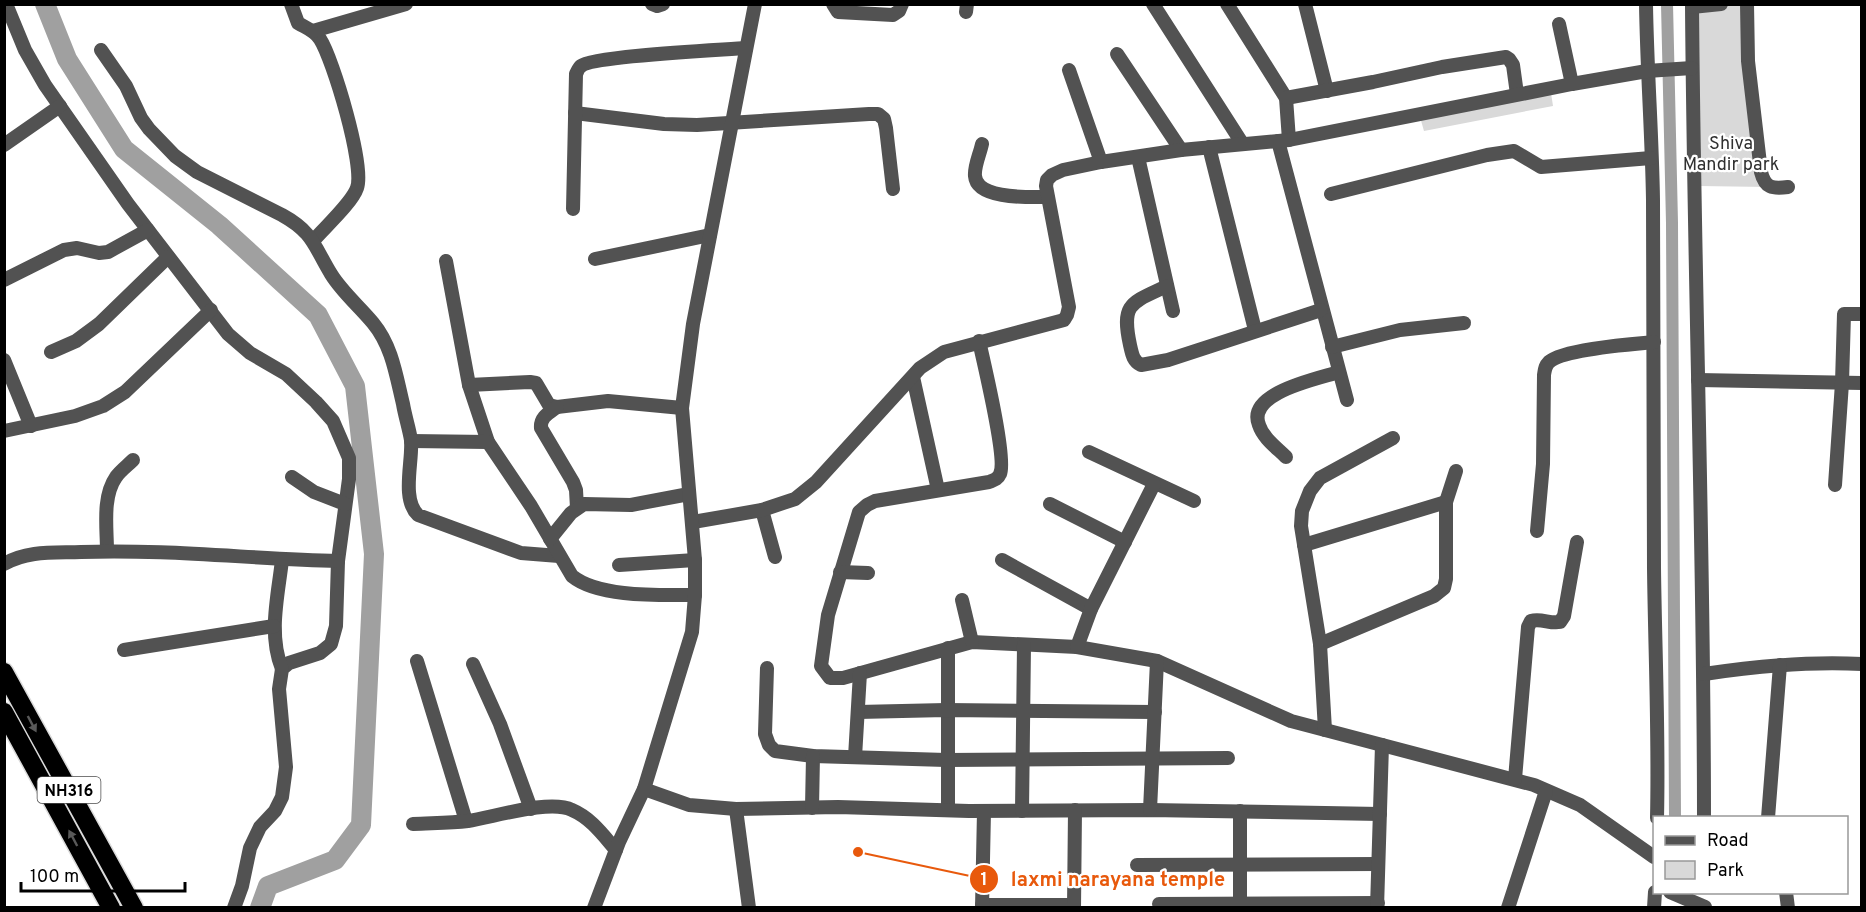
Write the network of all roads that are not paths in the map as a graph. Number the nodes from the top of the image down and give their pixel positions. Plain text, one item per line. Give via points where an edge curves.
1 (6, 4) edge
2 (291, 4) edge
3 (352, 4) edge
4 (406, 4) edge
5 (652, 4) edge
6 (663, 4) edge
7 (755, 4) edge
8 (833, 4) edge
9 (902, 4) edge
10 (1153, 4) edge
11 (1227, 4) edge
12 (1305, 4) edge
13 (1646, 4) edge
14 (1721, 4) edge
15 (1747, 4) edge
16 (1692, 6) edge
17 (357, 19) junction
18 (1559, 24) dead end
19 (313, 31) junction
20 (746, 48) junction
21 (101, 50) dead end
22 (1117, 54) dead end
23 (1692, 68) junction
24 (1069, 70) dead end
25 (1647, 71) junction
26 (1572, 84) junction
27 (1326, 91) junction
28 (1517, 94) junction
29 (1286, 98) junction
30 (60, 106) junction
31 (575, 113) junction
32 (733, 123) junction
33 (1283, 141) junction
34 (1242, 143) junction
35 (982, 144) dead end
36 (4, 145) edge
37 (1209, 147) junction
38 (1181, 150) junction
39 (1138, 157) junction
40 (1651, 158) junction
41 (1101, 162) junction
42 (1788, 187) dead end
43 (893, 189) dead end
44 (1331, 194) dead end
45 (1047, 197) junction
46 (573, 209) dead end
47 (148, 230) junction
48 (710, 235) junction
49 (313, 241) junction
50 (168, 256) junction
51 (595, 259) dead end
52 (446, 261) dead end
53 (4, 280) edge
54 (1167, 286) junction
55 (211, 310) junction
56 (1321, 310) junction
57 (1173, 311) dead end
58 (1862, 314) edge
59 (1464, 323) dead end
60 (1255, 330) junction
61 (979, 341) junction
62 (1654, 342) junction
63 (1332, 347) junction
64 (51, 352) dead end
65 (4, 360) edge
66 (1339, 372) junction
67 (913, 376) junction
68 (1698, 380) junction
69 (1842, 383) junction
70 (1862, 383) edge
71 (469, 385) junction
72 (1347, 400) dead end
73 (557, 407) junction
74 (682, 408) junction
75 (31, 426) junction
76 (4, 431) edge
77 (1393, 438) dead end
78 (411, 441) junction
79 (488, 442) junction
80 (1089, 452) dead end
81 (1286, 457) dead end
82 (133, 460) dead end
83 (1456, 471) dead end
84 (292, 477) dead end
85 (1154, 484) junction
86 (1835, 485) dead end
87 (938, 490) junction
88 (689, 494) junction
89 (1194, 501) dead end
90 (1446, 501) junction
91 (345, 504) junction
92 (1050, 504) dead end
93 (577, 508) junction
94 (762, 510) junction
95 (693, 522) junction
96 (1537, 531) dead end
97 (550, 539) junction
98 (1125, 542) junction
99 (1577, 542) dead end
100 (1304, 545) junction
101 (106, 551) junction
102 (559, 556) junction
103 (775, 557) dead end
104 (282, 560) junction
105 (695, 560) junction
106 (1002, 560) dead end
107 (338, 561) junction
108 (4, 564) edge
109 (619, 565) dead end
110 (840, 572) junction
111 (868, 573) dead end
112 (695, 595) junction
113 (962, 600) dead end
114 (1091, 609) junction
115 (274, 626) junction
116 (972, 642) junction
117 (1320, 644) junction
118 (1024, 645) junction
119 (1077, 647) junction
120 (948, 648) junction
121 (124, 650) dead end
122 (417, 661) dead end
123 (1157, 661) junction
124 (473, 664) dead end
125 (1862, 664) edge
126 (1780, 665) junction
127 (767, 668) dead end
128 (282, 669) junction
129 (4, 672) edge
130 (860, 673) junction
131 (1704, 674) junction
132 (946, 710) junction
133 (1024, 711) junction
134 (858, 712) junction
135 (1155, 712) junction
136 (7, 721) edge
137 (1325, 730) junction
138 (1382, 745) junction
139 (813, 756) junction
140 (855, 757) junction
141 (1152, 758) junction
142 (1228, 758) dead end
143 (1023, 759) junction
144 (946, 760) junction
145 (1515, 779) junction
146 (1546, 791) junction
147 (643, 792) junction
148 (812, 808) junction
149 (531, 809) junction
150 (736, 809) junction
151 (948, 810) junction
152 (1075, 810) junction
153 (1150, 810) junction
154 (984, 811) junction
155 (1023, 811) junction
156 (1240, 811) junction
157 (1380, 814) junction
158 (1657, 816) edge
159 (1704, 816) edge
160 (1768, 816) edge
161 (466, 821) junction
162 (413, 824) dead end
163 (617, 846) junction
164 (1653, 856) edge
165 (1240, 863) junction
166 (1378, 864) junction
167 (1137, 865) dead end
168 (1675, 894) edge
169 (1159, 904) dead end
170 (1378, 905) edge
171 (982, 906) edge
172 (1074, 906) edge
173 (1240, 906) edge
174 (1705, 907) edge
175 (111, 908) edge
176 (135, 908) edge
177 (234, 908) edge
178 (594, 908) edge
179 (749, 908) edge
180 (1508, 908) edge

1 - 30 street via 25,50
2 - 19 street via 298,23
3 - 17 street
4 - 17 street
5 - 6 street
7 - 20 street
8 - 9 street via 838,12 893,15
10 - 34 street
11 - 29 street
12 - 27 street
13 - 25 street
14 - 16 street
15 - 42 street via 1748,61 1761,172 1768,187
16 - 23 street
17 - 19 street
18 - 26 street
19 - 49 street via 330,61 359,179 353,196
20 - 31 street via 580,66 576,74
20 - 32 street
21 - 49 street via 126,86 141,118 175,156 197,172 296,223
22 - 38 street
23 - 25 street
23 - 68 street
24 - 41 street
25 - 26 street
25 - 40 street
26 - 28 street
27 - 28 street via 1506,57 1513,65
27 - 29 street
28 - 33 street
29 - 33 street
30 - 36 street
30 - 47 street
31 - 32 street via 664,124
31 - 46 street
32 - 43 street via 878,114 884,119
32 - 48 street
33 - 34 street
33 - 56 street
34 - 37 street
35 - 45 street via 975,173 979,186 1010,197
37 - 38 street
37 - 60 street
38 - 39 street
39 - 41 street
39 - 54 street
40 - 44 street via 1541,167 1514,151
40 - 62 street
41 - 45 street via 1052,175 1047,180
45 - 61 street via 1069,308 1067,315 1064,320
47 - 50 street
47 - 53 street via 108,252 64,250
48 - 51 street
48 - 74 street via 688,352
49 - 78 street via 331,275 385,341
50 - 55 street
50 - 64 street via 99,324 76,341
52 - 71 street
54 - 57 street
54 - 60 street via 1138,300 1126,316 1132,355 1141,366
55 - 75 street via 125,392 75,416
55 - 91 street via 228,334 249,353 286,374 333,421 349,458
56 - 60 street
56 - 63 street
58 - 69 street via 1845,314
59 - 63 street via 1400,330
61 - 67 street via 944,352
61 - 87 street via 1001,453 1001,472 999,478 990,482
62 - 96 street via 1565,355 1546,366
62 - 158 street
63 - 66 street
65 - 75 street
66 - 72 street
66 - 81 street via 1275,394 1258,409 1259,428
67 - 87 street
67 - 94 street via 806,491
68 - 69 street
68 - 131 street
69 - 70 street
69 - 86 street
71 - 73 street via 536,383 549,405
71 - 79 street
73 - 74 street via 608,401
73 - 93 street via 543,418 541,428 573,482
74 - 88 street
75 - 76 street
77 - 100 street via 1320,478 1302,511
78 - 79 street
78 - 102 street via 409,496 418,515 521,552
79 - 97 street
80 - 85 street
82 - 101 street via 111,488
83 - 90 street
84 - 91 street via 314,492
85 - 89 street
85 - 98 street
87 - 110 street via 867,505 860,512
88 - 93 street via 631,505 584,504
88 - 95 street
90 - 100 street
90 - 117 street via 1444,588 1434,596
91 - 107 street
92 - 98 street
93 - 97 street
94 - 95 street
94 - 103 street
95 - 105 street
97 - 102 street
98 - 114 street
99 - 145 street via 1564,616 1553,624 1531,621 1528,627
100 - 117 street
101 - 104 street
101 - 108 street via 38,553
102 - 112 street via 572,576 594,587
104 - 107 street
104 - 115 street
105 - 109 street
105 - 112 street
106 - 114 street
107 - 128 street via 332,644
110 - 111 street
110 - 130 street via 828,615 821,666 830,678
112 - 147 street via 692,632
113 - 116 street
114 - 119 street
115 - 121 street
115 - 128 street
116 - 118 street
116 - 120 street
117 - 137 street
118 - 119 street
118 - 133 street
119 - 123 street
120 - 130 street
120 - 132 street
122 - 161 street
123 - 135 street
123 - 137 street via 1291,721
124 - 149 street
125 - 126 street
126 - 131 street
126 - 160 street
127 - 139 street via 765,734 769,745 775,751
128 - 177 street via 279,689 286,767 282,797 250,848
129 -> 176 highway, NH316
130 - 134 street
131 - 159 street
132 - 133 street
132 - 134 street
132 - 144 street
133 - 135 street
133 - 143 street
134 - 140 street
135 - 141 street
175 -> 136 highway, NH316
137 - 138 street
138 - 145 street
138 - 157 street
139 - 140 street
139 - 148 street
140 - 144 street
141 - 142 street
141 - 143 street
141 - 153 street
143 - 144 street
143 - 155 street
144 - 151 street
145 - 146 street
146 - 164 street via 1580,805
146 - 180 street
147 - 150 street via 689,805
147 - 163 street
148 - 150 street
148 - 151 street
149 - 161 street
149 - 163 street via 572,809
150 - 179 street
151 - 154 street
152 - 153 street
152 - 155 street
152 - 172 street
153 - 156 street
154 - 155 street
154 - 171 street
156 - 157 street
156 - 165 street
157 - 166 street
161 - 162 street
163 - 178 street
165 - 166 street
165 - 167 street
165 - 173 street
166 - 170 street
168 - 174 street
169 - 173 street
170 - 173 street
171 - 172 street

